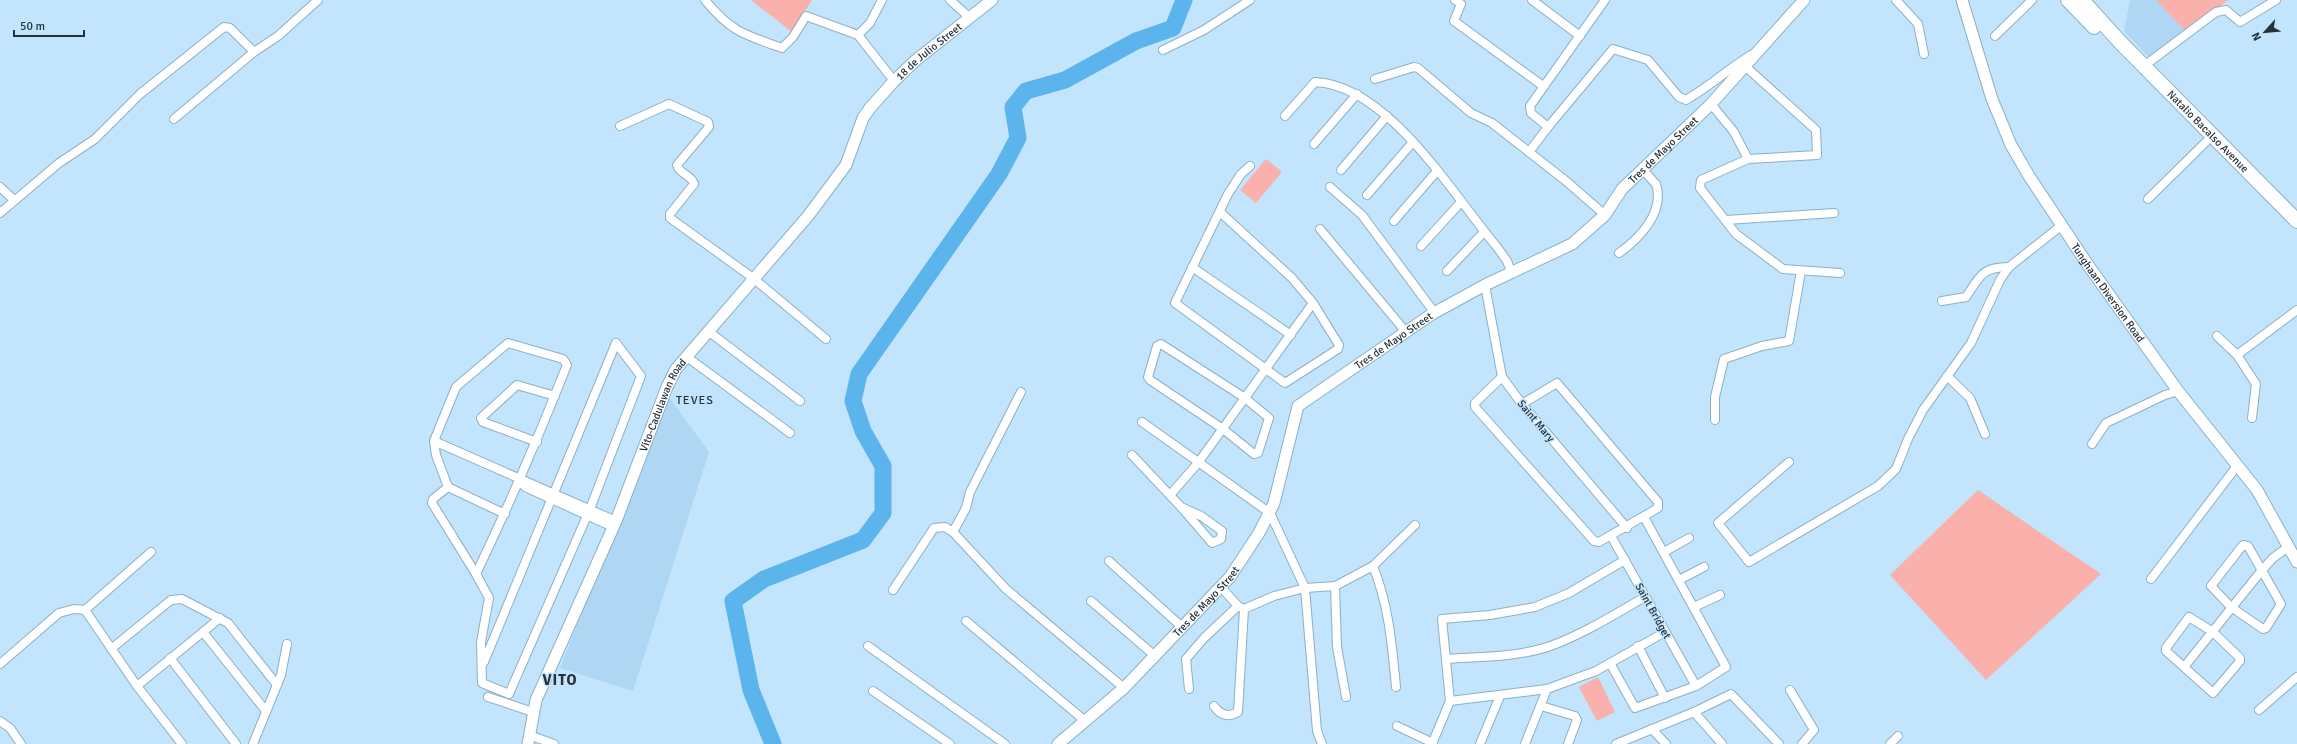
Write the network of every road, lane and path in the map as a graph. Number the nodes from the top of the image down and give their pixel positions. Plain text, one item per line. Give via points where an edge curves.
1 (318, 0) edge
2 (705, 0) edge
3 (882, 0) edge
4 (950, 0) edge
5 (992, 0) edge
6 (1250, 0) edge
7 (1455, 0) edge
8 (1532, 0) edge
9 (1605, 0) edge
10 (1804, 0) edge
11 (1896, 0) edge
12 (1962, 0) edge
13 (2032, 0) edge
14 (2068, 0) edge
15 (2082, 0) edge
16 (2276, 0) edge
17 (969, 17) junction
18 (858, 35) junction
19 (1580, 36) junction
20 (1996, 36) dead end
21 (2120, 42) junction
22 (1163, 50) dead end
23 (1759, 50) junction
24 (254, 52) junction
25 (1924, 54) dead end
26 (1745, 66) junction
27 (2144, 66) junction
28 (1375, 79) dead end
29 (894, 80) junction
30 (1543, 86) junction
31 (1357, 94) junction
32 (1711, 104) junction
33 (870, 108) joint
34 (1285, 116) dead end
35 (1387, 116) junction
36 (174, 120) dead end
37 (620, 126) dead end
38 (1548, 127) junction
39 (2213, 136) junction
40 (1413, 142) junction
41 (1314, 144) dead end
42 (1530, 152) junction
43 (1748, 159) junction
44 (1250, 166) dead end
45 (1342, 170) dead end
46 (1643, 170) junction
47 (1437, 172) junction
48 (0, 186) edge
49 (1330, 187) dead end
50 (1368, 195) dead end
51 (2148, 199) dead end
52 (14, 200) junction
53 (1461, 202) junction
54 (1220, 212) junction
55 (0, 213) edge
56 (1834, 213) dead end
57 (1605, 215) junction
58 (1726, 220) junction
59 (2297, 220) edge
60 (1394, 221) dead end
61 (2062, 225) junction
62 (1320, 229) dead end
63 (1484, 232) junction
64 (1421, 246) dead end
65 (1619, 253) dead end
66 (1192, 267) junction
67 (2009, 267) junction
68 (1801, 270) junction
69 (1447, 271) dead end
70 (1840, 273) dead end
71 (1512, 274) junction
72 (753, 278) junction
73 (1487, 289) junction
74 (1942, 301) dead end
75 (1313, 303) junction
76 (2297, 310) edge
77 (1434, 312) junction
78 (708, 332) junction
79 (1406, 332) junction
80 (1291, 334) junction
81 (2217, 336) dead end
82 (826, 338) dead end
83 (2237, 355) junction
84 (687, 356) junction
85 (1266, 368) junction
86 (1947, 376) junction
87 (1502, 377) junction
88 (2178, 391) junction
89 (1021, 392) dead end
90 (555, 396) junction
91 (1245, 398) junction
92 (800, 401) dead end
93 (1522, 404) junction
94 (2252, 418) dead end
95 (1715, 420) dead end
96 (1142, 422) dead end
97 (1223, 429) junction
98 (790, 433) dead end
99 (1985, 434) dead end
100 (434, 441) junction
101 (537, 442) junction
102 (2092, 444) dead end
103 (1132, 456) dead end
104 (1789, 462) dead end
105 (1198, 463) junction
106 (2237, 466) junction
107 (520, 481) junction
108 (448, 487) junction
109 (1170, 495) junction
110 (554, 497) junction
111 (1181, 507) junction
112 (589, 512) junction
113 (1270, 513) junction
114 (505, 514) junction
115 (1644, 517) junction
116 (614, 524) junction
117 (1415, 525) dead end
118 (1627, 528) junction
119 (953, 532) junction
120 (1611, 536) junction
121 (1689, 538) dead end
122 (2288, 547) junction
123 (151, 552) dead end
124 (1664, 552) junction
125 (1625, 560) junction
126 (1109, 561) dead end
127 (2297, 562) edge
128 (1373, 566) junction
129 (1704, 567) dead end
130 (2262, 570) junction
131 (476, 574) junction
132 (2151, 579) dead end
133 (1679, 580) junction
134 (1334, 586) junction
135 (1221, 587) junction
136 (1305, 588) junction
137 (893, 590) dead end
138 (1720, 595) dead end
139 (1646, 597) junction
140 (1091, 601) dead end
141 (1241, 607) junction
142 (1694, 607) junction
143 (2231, 607) junction
144 (85, 610) junction
145 (220, 618) junction
146 (966, 621) dead end
147 (1182, 627) junction
148 (203, 632) junction
149 (1665, 632) junction
150 (2212, 632) junction
151 (287, 644) dead end
152 (868, 646) dead end
153 (1638, 646) junction
154 (111, 649) junction
155 (1155, 656) junction
156 (170, 658) junction
157 (1446, 659) junction
158 (1610, 663) junction
159 (0, 664) edge
160 (483, 665) junction
161 (2184, 667) junction
162 (2297, 677) edge
163 (277, 685) junction
164 (137, 686) junction
165 (1696, 686) junction
166 (1396, 687) dead end
167 (1124, 688) junction
168 (1189, 689) dead end
169 (1547, 689) junction
170 (1790, 690) dead end
171 (873, 691) dead end
172 (1500, 696) junction
173 (488, 697) dead end
174 (1346, 697) dead end
175 (1665, 698) junction
176 (1450, 701) junction
177 (1214, 706) dead end
178 (1541, 706) junction
179 (2259, 710) dead end
180 (266, 711) junction
181 (533, 712) junction
182 (1694, 712) junction
183 (0, 713) edge
184 (1084, 720) junction
185 (0, 721) edge
186 (1397, 726) dead end
187 (10, 728) junction
188 (1652, 729) junction
189 (1898, 736) dead end
190 (529, 740) edge
191 (21, 744) edge
192 (182, 744) edge
193 (236, 744) edge
194 (253, 744) edge
195 (554, 744) edge
196 (950, 744) edge
197 (1005, 744) edge
198 (1058, 744) edge
199 (1322, 744) edge
200 (1432, 744) edge
201 (1480, 744) edge
202 (1525, 744) edge
203 (1568, 744) edge
204 (1616, 744) edge
205 (1666, 744) edge
206 (1722, 744) edge
207 (1779, 744) edge
208 (1802, 744) edge
209 (1890, 744) edge

1 - 24 street via 278,36
2 - 18 street via 719,18 738,32 782,48 793,37 806,16
3 - 18 street via 870,22
4 - 17 street
5 - 17 street, 18 de Julio Street
6 - 22 street via 1204,30
7 - 30 street via 1461,4 1454,21
8 - 19 street
9 - 19 street
10 - 23 street, Tres de Mayo Street
11 - 25 street via 1918,24
12 - 61 street, Tunghaan Diversion Road via 1992,99 2011,145
13 - 20 street
14 - 21 highway, Natalio Bacalso Avenue via 2102,35
15 - 21 highway, Natalio Bacalso Avenue
16 - 27 street via 2240,22 2226,10 2216,12
17 - 29 street, 18 de Julio Street
18 - 29 street
19 - 30 street
21 - 27 highway, Natalio Bacalso Avenue
23 - 26 street, Tres de Mayo Street
23 - 38 street via 1686,100 1679,97 1648,60 1613,49
24 - 36 street
24 - 52 street via 230,28 224,27 140,94 95,139 59,163
26 - 32 street, Tres de Mayo Street
26 - 43 street via 1810,122 1816,130 1818,141 1817,155
27 - 39 highway, Natalio Bacalso Avenue
28 - 42 street via 1418,68 1471,113 1492,123
29 - 33 street, 18 de Julio Street
30 - 38 street via 1530,106 1531,113
31 - 34 street via 1329,82 1315,82
31 - 35 street
31 - 41 street
32 - 43 street via 1734,132
32 - 46 street, Tres de Mayo Street
33 - 72 street, Vito-Cadulawan Road via 863,118 846,164 808,216
35 - 40 street
35 - 45 street
37 - 72 street via 670,104 708,122 709,127 677,165 679,170 693,179 694,184 670,217
38 - 42 street
39 - 51 street
39 - 59 highway, Natalio Bacalso Avenue
40 - 47 street
40 - 50 street
42 - 57 street
43 - 58 street via 1701,180 1700,188
44 - 54 street via 1234,184
46 - 57 street, Tres de Mayo Street via 1622,189
46 - 65 street via 1656,184 1656,209 1646,230
47 - 53 street
47 - 60 street
48 - 52 street
49 - 77 street via 1362,215
52 - 55 street
53 - 63 street
53 - 64 street
54 - 66 street
54 - 75 street via 1292,278
56 - 58 street
57 - 71 street, Tres de Mayo Street via 1572,244
58 - 68 street via 1736,234 1783,269
61 - 67 street
61 - 88 street, Tunghaan Diversion Road
62 - 79 street
63 - 69 street
63 - 71 street via 1507,261
66 - 80 street
66 - 85 street via 1175,301 1176,304
67 - 74 street via 1996,267 1981,274 1966,297
67 - 86 street via 2000,280 1971,343
68 - 70 street
68 - 95 street via 1789,341 1762,346 1724,359 1715,398
71 - 73 street, Tres de Mayo Street
72 - 78 street, Vito-Cadulawan Road
72 - 82 street
73 - 77 street, Tres de Mayo Street
73 - 87 street, Saint Mary
75 - 80 street
75 - 85 street via 1338,349 1285,383
76 - 83 street
77 - 79 street, Tres de Mayo Street
78 - 84 street, Vito-Cadulawan Road
78 - 92 street
79 - 113 street, Tres de Mayo Street via 1298,406 1284,468
80 - 85 street
81 - 83 street
83 - 94 street via 2257,387
84 - 98 street
84 - 116 street, Vito-Cadulawan Road via 676,369 667,387
85 - 91 street
86 - 99 street via 1970,398
86 - 104 street via 1923,410 1896,469 1887,478 1878,486 1749,562 1718,523
87 - 93 street, Saint Mary
87 - 120 street via 1475,407 1594,541 1599,542
88 - 102 street via 2106,423
88 - 106 street, Tunghaan Diversion Road
89 - 119 street via 970,492 966,508
90 - 100 street via 567,365 565,360 508,343 456,387
90 - 101 street
90 - 101 street via 517,385 481,418 483,422
91 - 97 street
91 - 97 street via 1270,420 1258,453 1254,454
91 - 97 street via 1161,344 1157,346 1148,378
93 - 115 street via 1557,383 1658,502 1658,508
93 - 118 street, Saint Mary
96 - 105 street
97 - 105 street
100 - 107 street
100 - 108 street via 436,455
101 - 107 street
103 - 109 street
105 - 109 street
105 - 113 street
106 - 122 street, Tunghaan Diversion Road via 2257,490
106 - 132 street
107 - 110 street via 528,482
107 - 114 street
108 - 114 street
108 - 131 street via 433,499 432,503
109 - 111 street
110 - 112 street
110 - 112 street via 616,343 641,376
110 - 160 street
111 - 111 street via 1212,543 1221,539 1222,531 1201,516
112 - 116 street
112 - 160 street via 511,693 482,684
113 - 135 street, Tres de Mayo Street via 1247,552
113 - 136 street
114 - 131 street
115 - 118 street
115 - 124 street
116 - 181 street, Vito-Cadulawan Road
117 - 128 street
118 - 120 street
119 - 137 street via 945,527 934,528
119 - 167 street via 1006,589
120 - 125 street, Saint Bridget
121 - 124 street
122 - 127 street, Tunghaan Diversion Road
122 - 130 street
123 - 144 street
124 - 133 street
125 - 139 street, Saint Bridget
125 - 157 street via 1569,593 1535,607 1490,615 1443,619 1441,622
126 - 147 street
128 - 134 street
128 - 166 street via 1382,590 1390,626
129 - 133 street
130 - 143 street
130 - 143 street via 2281,604 2266,628 2261,629
130 - 143 street via 2248,546 2243,545 2211,586
131 - 160 street via 489,601 482,642
133 - 142 street
134 - 136 street
134 - 174 street via 1337,647
135 - 141 street
135 - 147 street, Tres de Mayo Street
136 - 141 street
136 - 199 street via 1316,724
138 - 142 street
139 - 149 street, Saint Bridget
139 - 157 street via 1551,646 1501,656
140 - 155 street
141 - 168 street via 1204,638 1186,659
141 - 177 street via 1238,712 1225,716
142 - 165 street via 1726,667
143 - 150 street
144 - 154 street
144 - 159 street via 74,609 59,613
145 - 148 street
145 - 154 street via 182,599 175,599
145 - 163 street via 228,623
146 - 184 street
147 - 155 street, Tres de Mayo Street
148 - 156 street
148 - 180 street
149 - 153 street
149 - 165 street, Saint Bridget
150 - 161 street
150 - 161 street via 2189,617 2166,650
150 - 161 street via 2241,659 2215,692 2211,693
151 - 163 street
152 - 197 street
153 - 158 street
153 - 175 street
154 - 164 street
155 - 167 street, Tres de Mayo Street
156 - 164 street
156 - 193 street
157 - 176 street
158 - 169 street via 1596,671
158 - 175 street via 1633,707
162 - 179 street
163 - 180 street
164 - 192 street
165 - 175 street
167 - 184 street, Tres de Mayo Street
169 - 172 street
169 - 178 street
170 - 208 street via 1814,730
171 - 196 street
172 - 176 street
172 - 201 street
173 - 181 street
176 - 200 street
178 - 202 street
178 - 203 street via 1575,716 1577,720
180 - 194 street
181 - 190 street, Vito-Cadulawan Road
182 - 188 street
182 - 206 street
182 - 207 street via 1732,695
183 - 187 street
184 - 198 street, Tres de Mayo Street
185 - 187 street
186 - 200 street
187 - 191 street
188 - 204 street
188 - 205 street
189 - 209 street
190 - 195 street

